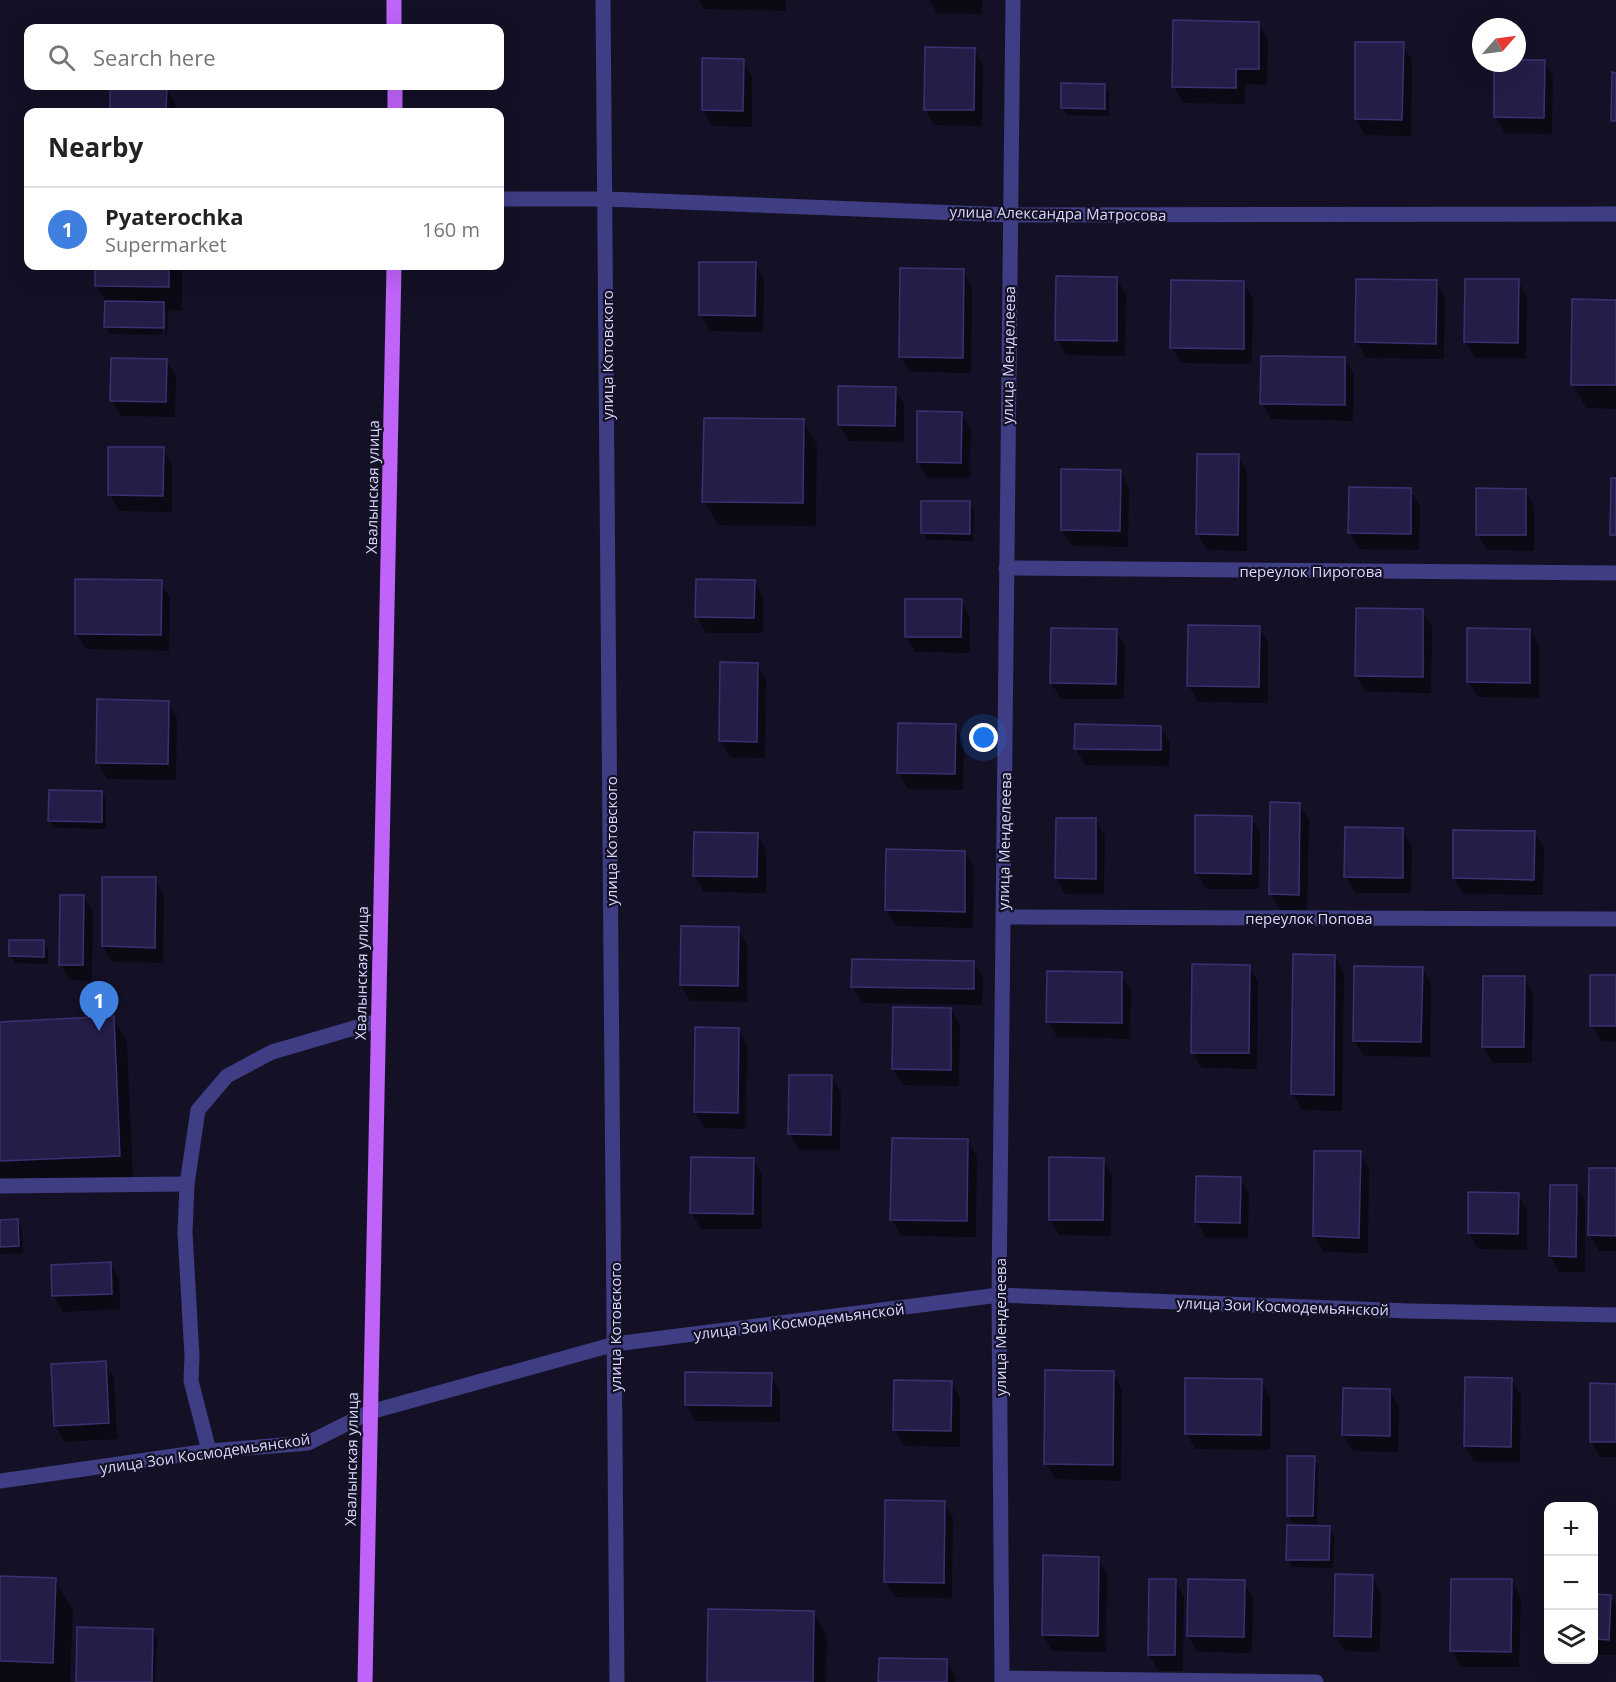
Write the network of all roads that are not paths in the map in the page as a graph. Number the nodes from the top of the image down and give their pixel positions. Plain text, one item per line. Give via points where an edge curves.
1 (394, 0) edge
2 (603, 0) edge
3 (1012, 0) edge
4 (394, 24) edge
5 (395, 90) edge
6 (395, 108) edge
7 (504, 199) edge
8 (606, 199) junction
9 (1616, 214) edge
10 (1010, 215) junction
11 (394, 270) edge
12 (1006, 568) junction
13 (1616, 573) edge
14 (1003, 917) junction
15 (1616, 919) edge
16 (378, 1022) junction
17 (187, 1184) junction
18 (0, 1186) edge
19 (999, 1295) junction
20 (1616, 1315) edge
21 (615, 1344) junction
22 (370, 1412) junction
23 (209, 1451) junction
24 (0, 1481) edge
25 (1002, 1680) edge
26 (365, 1682) edge
27 (617, 1682) edge
28 (1316, 1682) edge

1 - 4 main road
2 - 8 street, улица Котовского
3 - 10 street, улица Менделеева
5 - 6 main road
7 - 8 street, улица Александра Матросова
8 - 10 street, улица Александра Матросова
8 - 21 street, улица Котовского
9 - 10 street, улица Александра Матросова
10 - 12 street, улица Менделеева
11 - 16 main road, Хвалынская улица
12 - 13 street, переулок Пирогова
12 - 14 street, улица Менделеева
14 - 15 street, переулок Попова
14 - 19 street, улица Менделеева
16 - 17 street via 272,1052 227,1076 198,1110
16 - 22 main road, Хвалынская улица
17 - 18 street
17 - 23 street via 191,1381
19 - 20 street, улица Зои Космодемьянской
19 - 21 street, улица Зои Космодемьянской
19 - 25 street, улица Менделеева
21 - 22 street, улица Зои Космодемьянской
21 - 27 street, улица Котовского
22 - 23 street, улица Зои Космодемьянской via 308,1443
22 - 26 main road, Хвалынская улица
23 - 24 street, улица Зои Космодемьянской
25 - 28 street

